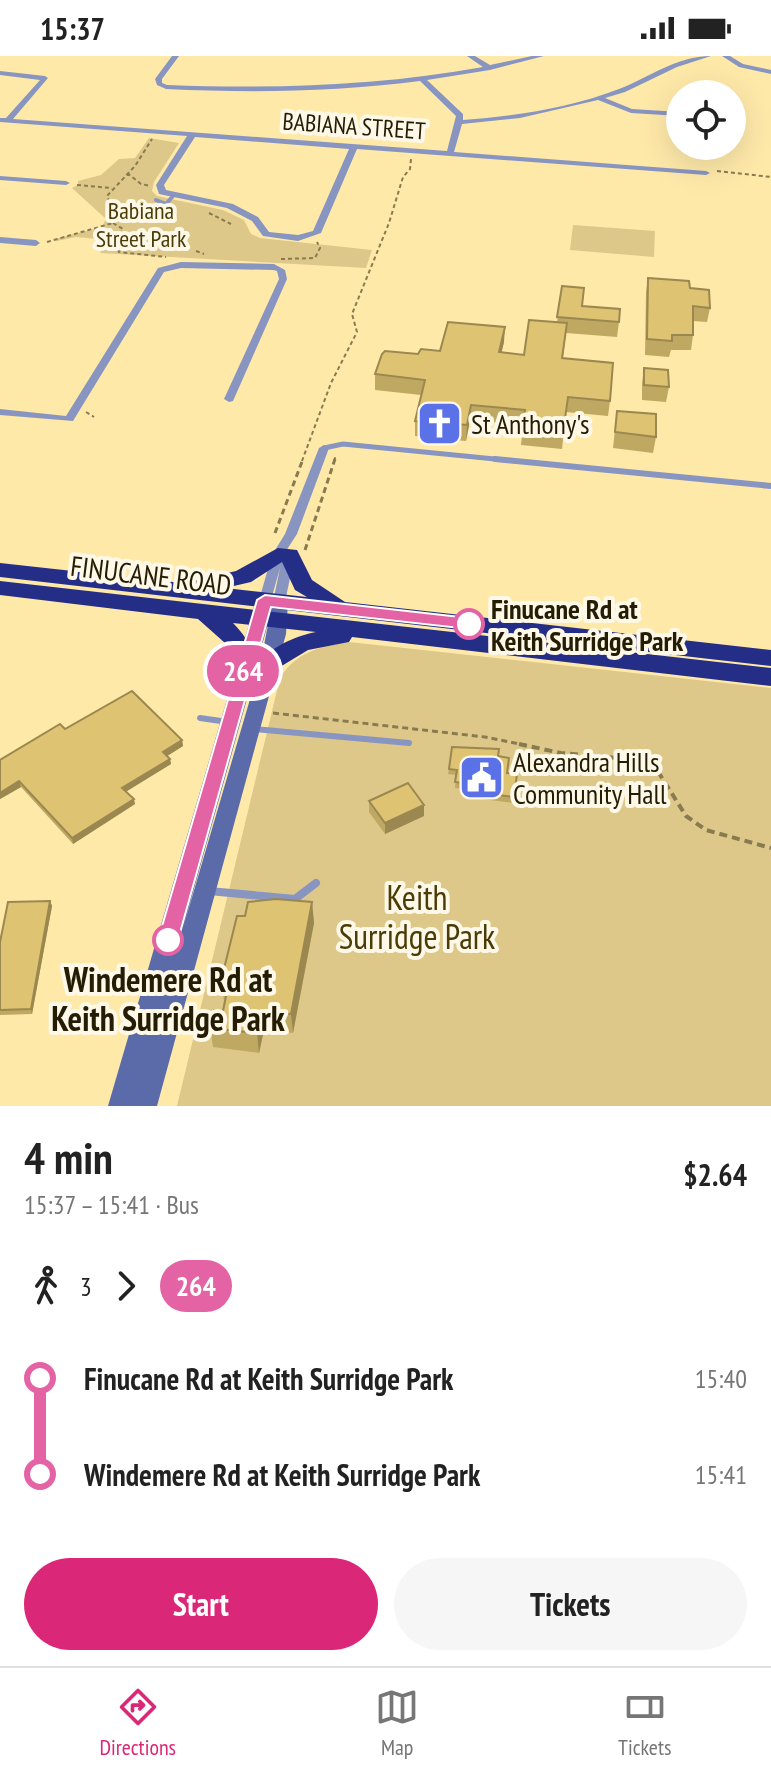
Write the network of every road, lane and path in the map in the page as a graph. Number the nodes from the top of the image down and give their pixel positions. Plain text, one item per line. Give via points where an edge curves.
1 (176, 56) edge
2 (470, 56) edge
3 (541, 56) edge
4 (708, 56) edge
5 (725, 56) edge
6 (490, 68) junction
7 (771, 72) edge
8 (0, 73) edge
9 (422, 79) junction
10 (598, 98) junction
11 (666, 113) edge
12 (4, 119) edge
13 (458, 122) junction
14 (156, 132) junction
15 (192, 135) junction
16 (354, 146) junction
17 (450, 153) junction
18 (417, 156) dead end
19 (716, 167) dead end
20 (722, 170) junction
21 (127, 173) junction
22 (706, 173) joint
23 (771, 177) edge
24 (0, 178) edge
25 (66, 183) joint
26 (159, 186) junction
27 (112, 188) junction
28 (173, 196) junction
29 (156, 200) dead end
30 (113, 223) junction
31 (310, 237) junction
32 (0, 240) edge
33 (36, 243) joint
34 (167, 257) dead end
35 (270, 258) dead end
36 (229, 399) dead end
37 (0, 412) edge
38 (324, 448) joint
39 (340, 451) dead end
40 (771, 486) edge
41 (287, 549) junction
42 (0, 570) edge
43 (0, 588) edge
44 (176, 590) junction
45 (344, 609) junction
46 (270, 610) junction
47 (204, 611) junction
48 (378, 632) junction
49 (771, 658) edge
50 (270, 665) junction
51 (243, 672) junction
52 (771, 677) edge
53 (200, 718) dead end
54 (245, 721) junction
55 (409, 743) dead end
56 (771, 848) edge
57 (316, 883) dead end
58 (194, 890) junction
59 (121, 1106) edge
60 (144, 1106) edge

1 - 9 street via 159,84 273,90
2 - 6 street
3 - 6 street
4 - 10 street
5 - 7 street via 741,66
6 - 9 street
8 - 12 street via 45,78
9 - 13 street via 458,112
10 - 11 street via 631,111
10 - 13 street
12 - 14 street, BABIANA STREET
13 - 17 street
14 - 15 street, BABIANA STREET
14 - 21 path
15 - 16 street, BABIANA STREET
15 - 26 street
16 - 17 street, BABIANA STREET
16 - 31 street via 317,233
17 - 22 street, BABIANA STREET
18 - 41 path via 403,177 352,314 357,332 331,383
19 - 20 path
20 - 22 path
20 - 23 path
21 - 26 path via 141,184
21 - 27 path
24 - 25 street
25 - 27 path
26 - 28 street
27 - 30 path via 107,199
28 - 29 lane via 166,204
28 - 31 street via 230,206 255,219 266,234
30 - 33 path
30 - 34 path via 123,229 115,243 119,252
31 - 35 path via 319,245 315,258
32 - 33 street
36 - 37 street via 283,279 274,267 181,265 161,270 69,419
38 - 40 lane via 343,444
38 - 41 street
39 - 41 path
41 - 44 highway via 243,577
41 - 45 highway via 303,585
41 - 46 street
42 - 44 highway, FINUCANE ROAD
43 - 47 highway, FINUCANE ROAD
44 - 46 highway, FINUCANE ROAD
45 - 46 highway, FINUCANE ROAD
45 - 49 highway, FINUCANE ROAD
46 - 47 highway, FINUCANE ROAD
46 - 48 highway, FINUCANE ROAD
46 - 50 main road
46 - 51 main road
47 - 51 highway via 230,630 242,652
48 - 50 highway via 302,643
48 - 52 highway, FINUCANE ROAD
50 - 54 main road
51 - 54 main road
53 - 54 lane
54 - 55 lane
54 - 56 path via 485,737 561,753 629,759 657,770 686,816 706,830
54 - 58 main road
57 - 58 lane via 295,899
58 - 59 main road
58 - 60 main road

